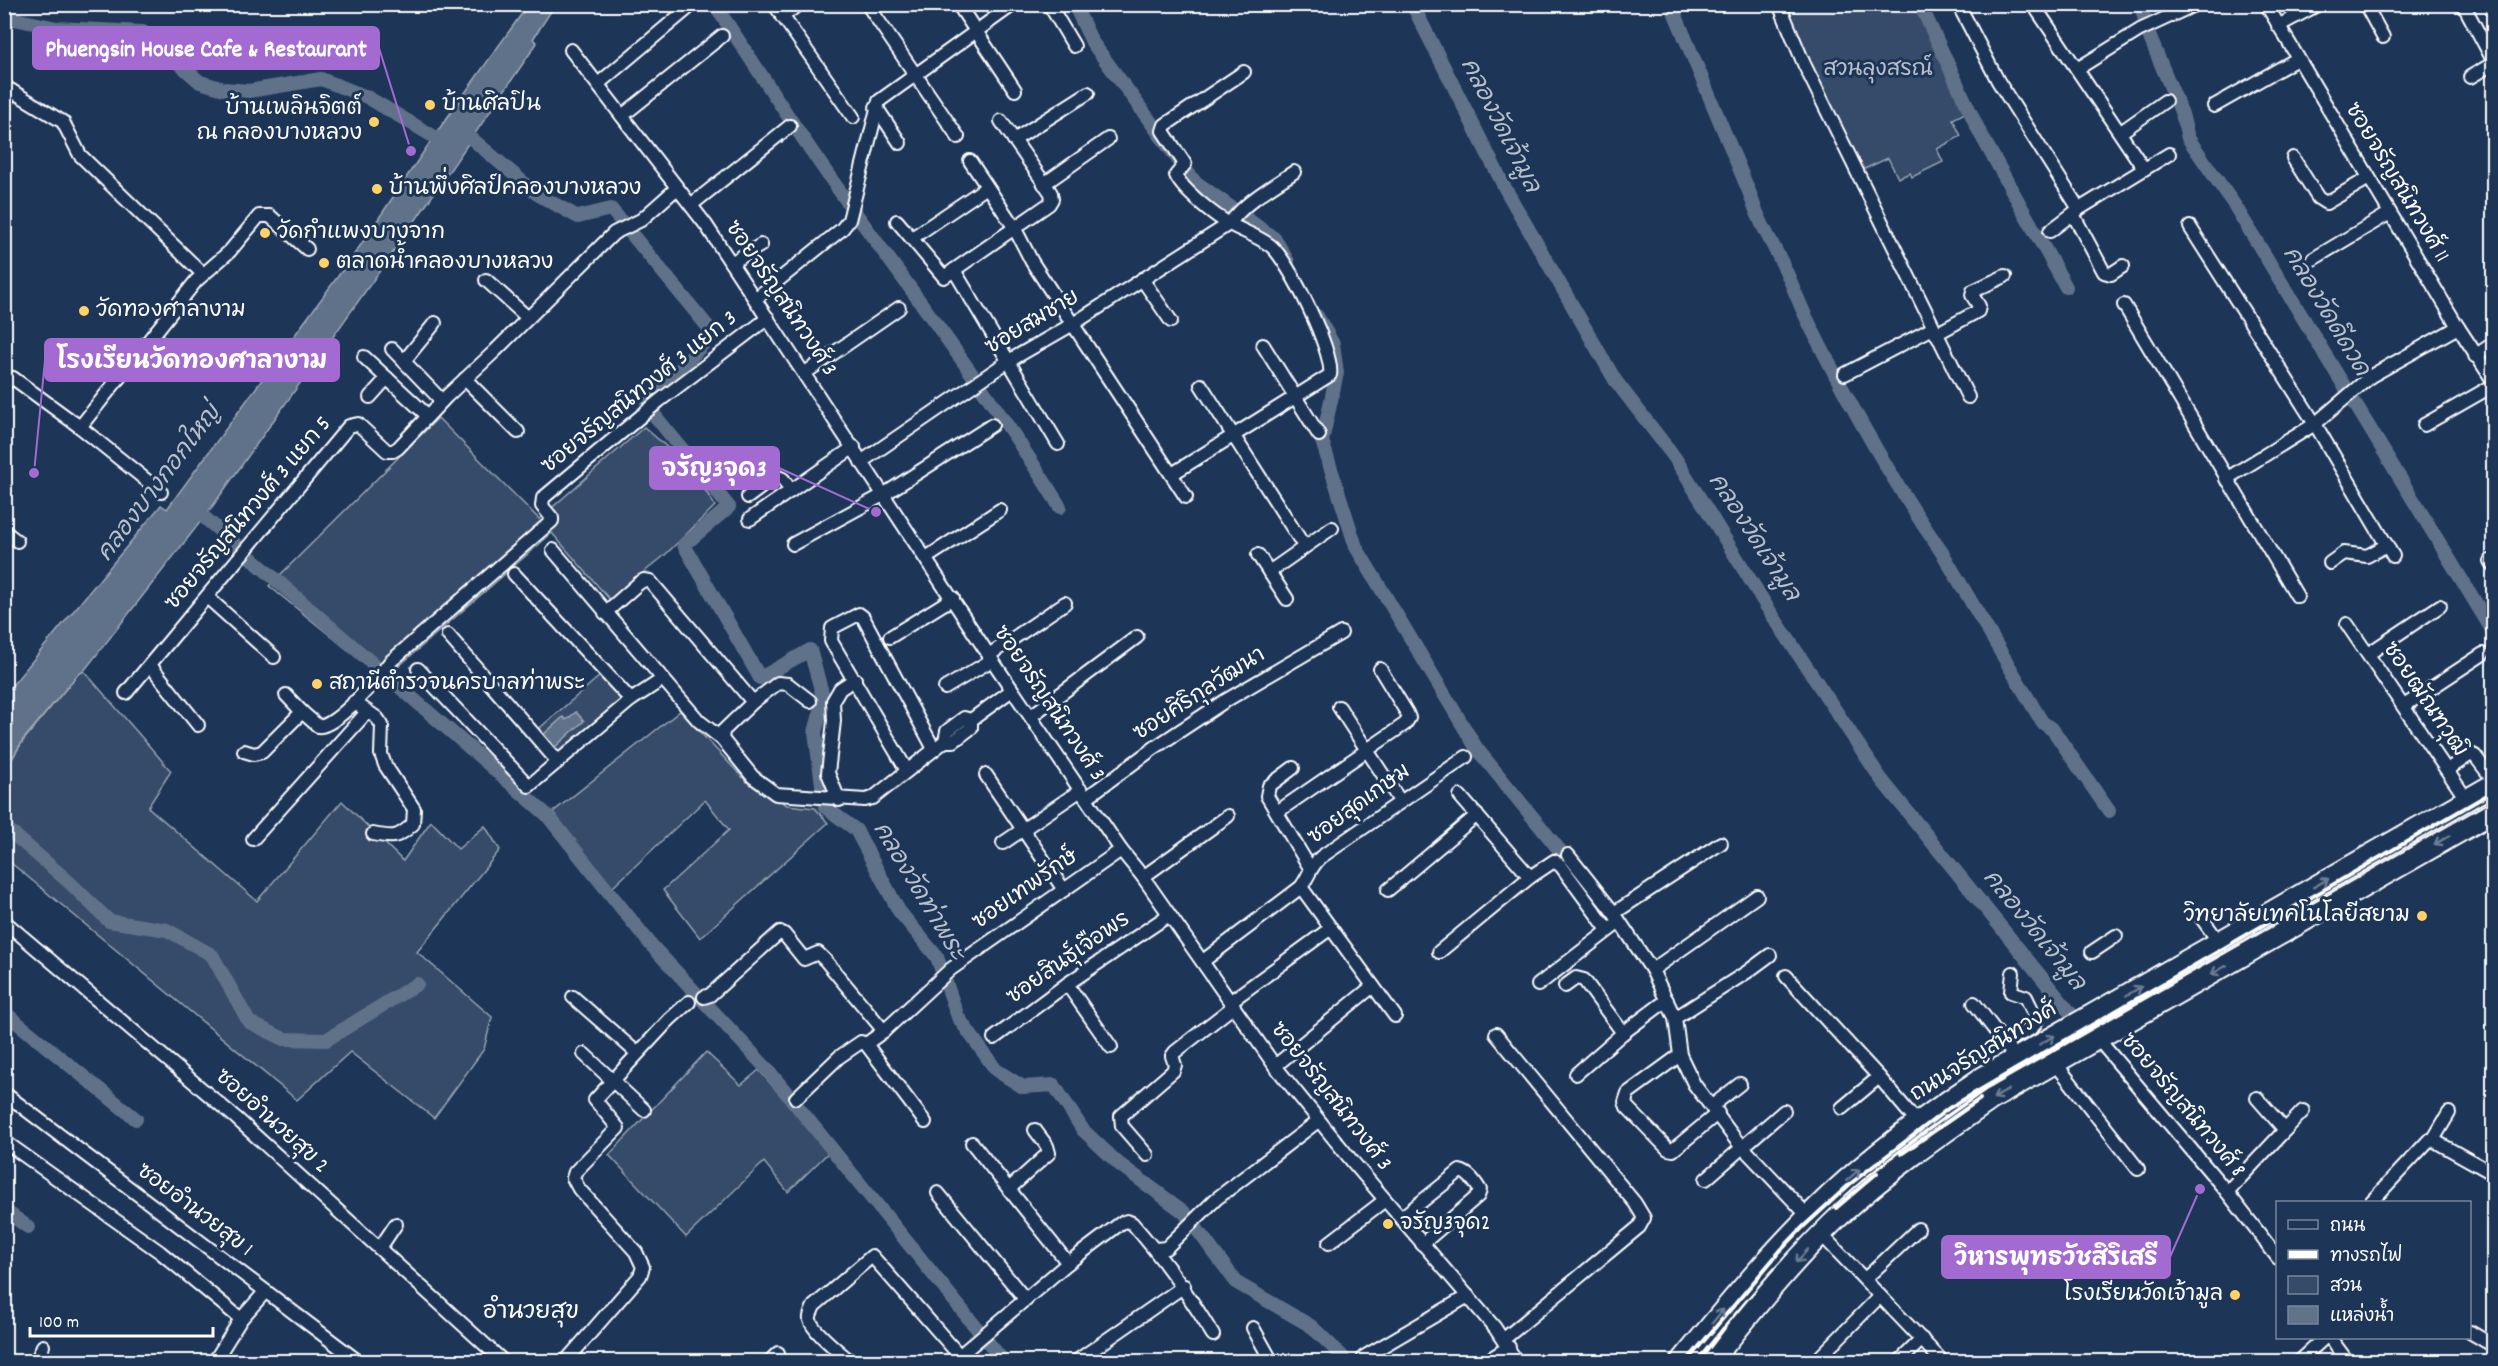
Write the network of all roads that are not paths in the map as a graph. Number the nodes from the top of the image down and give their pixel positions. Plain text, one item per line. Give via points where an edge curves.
1 (774, 4) edge
2 (799, 4) edge
3 (867, 4) edge
4 (958, 4) edge
5 (1014, 4) edge
6 (1049, 4) edge
7 (1779, 4) edge
8 (1958, 4) edge
9 (2033, 4) edge
10 (2196, 4) edge
11 (2265, 4) edge
12 (2319, 4) edge
13 (2365, 4) edge
14 (2463, 4) edge
15 (692, 5) edge
16 (782, 17) junction
17 (2278, 26) junction
18 (976, 31) junction
19 (722, 36) dead end
20 (2383, 38) dead end
21 (1074, 46) dead end
22 (571, 50) dead end
23 (2297, 59) junction
24 (2493, 63) edge
25 (2077, 69) junction
26 (1244, 72) dead end
27 (916, 75) junction
28 (2470, 77) dead end
29 (598, 84) junction
30 (8, 89) edge
31 (1016, 90) dead end
32 (1088, 93) dead end
33 (2165, 101) dead end
34 (4, 104) edge
35 (2214, 106) dead end
36 (876, 107) junction
37 (622, 116) junction
38 (853, 117) dead end
39 (1001, 121) dead end
40 (790, 126) dead end
41 (2121, 132) junction
42 (958, 137) dead end
43 (1108, 139) dead end
44 (1014, 140) junction
45 (900, 143) dead end
46 (2169, 154) dead end
47 (2293, 158) dead end
48 (970, 161) dead end
49 (2144, 169) junction
50 (1294, 172) dead end
51 (2369, 178) junction
52 (1044, 184) junction
53 (987, 187) junction
54 (677, 188) junction
55 (691, 205) junction
56 (2076, 212) junction
57 (2390, 213) junction
58 (1232, 219) junction
59 (897, 220) dead end
60 (1014, 227) junction
61 (2190, 227) dead end
62 (2050, 231) dead end
63 (912, 237) junction
64 (761, 245) dead end
65 (308, 249) dead end
66 (2313, 260) dead end
67 (731, 263) junction
68 (2123, 266) dead end
69 (954, 270) junction
70 (203, 274) junction
71 (2005, 276) dead end
72 (1142, 279) junction
73 (486, 280) dead end
74 (755, 299) junction
75 (2124, 305) dead end
76 (899, 308) dead end
77 (528, 318) junction
78 (768, 318) junction
79 (1172, 321) dead end
80 (435, 323) dead end
81 (1073, 324) junction
82 (2458, 327) junction
83 (1934, 331) junction
84 (2493, 343) edge
85 (1263, 345) dead end
86 (392, 349) dead end
87 (2475, 356) junction
88 (364, 357) dead end
89 (404, 361) junction
90 (1007, 362) junction
91 (805, 373) junction
92 (1845, 374) dead end
93 (387, 378) junction
94 (465, 379) junction
95 (2493, 383) edge
96 (4, 384) edge
97 (1201, 385) dead end
98 (1295, 396) junction
99 (370, 397) dead end
100 (1968, 397) dead end
101 (442, 401) junction
102 (428, 416) junction
103 (2315, 424) junction
104 (992, 425) dead end
105 (2424, 425) dead end
106 (80, 427) junction
107 (518, 432) dead end
108 (1233, 435) junction
109 (1319, 435) dead end
110 (1058, 444) dead end
111 (854, 447) junction
112 (861, 462) junction
113 (1172, 474) junction
114 (2226, 479) junction
115 (790, 491) junction
116 (161, 492) dead end
117 (883, 495) junction
118 (748, 497) dead end
119 (1186, 497) dead end
120 (1000, 510) dead end
121 (750, 519) dead end
122 (1332, 528) dead end
123 (4, 531) edge
124 (17, 541) dead end
125 (793, 544) dead end
126 (1304, 546) junction
127 (553, 550) dead end
128 (1258, 555) dead end
129 (926, 558) junction
130 (2330, 563) dead end
131 (1269, 572) junction
132 (514, 574) dead end
133 (2297, 596) dead end
134 (207, 597) junction
135 (953, 598) junction
136 (1287, 599) dead end
137 (1065, 603) dead end
138 (2440, 606) dead end
139 (605, 613) junction
140 (2347, 624) dead end
141 (1341, 633) dead end
142 (448, 635) dead end
143 (890, 637) dead end
144 (1137, 637) dead end
145 (2368, 654) junction
146 (2482, 654) dead end
147 (274, 657) dead end
148 (991, 657) junction
149 (150, 664) junction
150 (418, 669) dead end
151 (1380, 669) dead end
152 (663, 679) junction
153 (855, 679) junction
154 (945, 688) dead end
155 (1012, 690) junction
156 (126, 693) dead end
157 (286, 695) dead end
158 (631, 700) junction
159 (810, 701) dead end
160 (354, 702) junction
161 (753, 702) junction
162 (2404, 706) junction
163 (1339, 707) dead end
164 (367, 711) junction
165 (302, 712) junction
166 (1030, 716) junction
167 (198, 725) dead end
168 (722, 739) junction
169 (934, 749) junction
170 (244, 751) dead end
171 (1366, 752) junction
172 (1466, 757) dead end
173 (558, 762) junction
174 (1293, 768) dead end
175 (906, 770) junction
176 (2447, 770) junction
177 (986, 776) dead end
178 (2493, 783) edge
179 (1083, 794) junction
180 (1460, 796) dead end
181 (835, 800) junction
182 (2467, 800) junction
183 (1400, 801) junction
184 (1277, 812) junction
185 (2493, 812) edge
186 (1477, 815) junction
187 (1227, 816) dead end
188 (1023, 830) junction
189 (373, 834) dead end
190 (253, 839) dead end
191 (1003, 843) dead end
192 (1721, 843) dead end
193 (1121, 850) junction
194 (1568, 855) dead end
195 (1310, 868) junction
196 (1143, 877) junction
197 (1530, 877) junction
198 (1301, 887) junction
199 (1064, 890) junction
200 (1388, 890) dead end
201 (1757, 896) dead end
202 (2198, 913) dead end
203 (1169, 915) junction
204 (1617, 918) junction
205 (4, 921) edge
206 (1331, 928) junction
207 (1608, 930) junction
208 (2238, 931) junction
209 (2116, 936) dead end
210 (2219, 942) junction
211 (1439, 952) dead end
212 (2092, 952) dead end
213 (2251, 952) junction
214 (1770, 954) dead end
215 (1203, 961) junction
216 (1652, 970) junction
217 (2013, 973) dead end
218 (1786, 976) dead end
219 (1067, 984) junction
220 (1538, 985) dead end
221 (1372, 986) junction
222 (1565, 986) dead end
223 (573, 997) dead end
224 (704, 997) dead end
225 (1666, 1000) junction
226 (689, 1002) dead end
227 (1974, 1003) dead end
228 (1232, 1004) junction
229 (1395, 1016) dead end
230 (1675, 1018) junction
231 (884, 1031) junction
232 (1623, 1033) junction
233 (1496, 1034) dead end
234 (994, 1038) dead end
235 (2003, 1041) junction
236 (2095, 1041) junction
237 (866, 1044) junction
238 (1111, 1047) dead end
239 (637, 1053) junction
240 (584, 1054) dead end
241 (1680, 1055) junction
242 (2016, 1058) junction
243 (2056, 1064) junction
244 (1275, 1066) junction
245 (1576, 1074) dead end
246 (1879, 1077) junction
247 (612, 1080) junction
248 (1740, 1084) dead end
249 (4, 1093) edge
250 (796, 1098) dead end
251 (2258, 1098) dead end
252 (1842, 1108) dead end
253 (644, 1110) dead end
254 (1715, 1110) junction
255 (1784, 1111) dead end
256 (2303, 1112) dead end
257 (2449, 1113) dead end
258 (1318, 1121) junction
259 (925, 1122) dead end
260 (1917, 1122) junction
261 (1035, 1130) dead end
262 (2285, 1130) junction
263 (2433, 1140) junction
264 (4, 1141) edge
265 (1931, 1142) junction
266 (972, 1143) dead end
267 (1743, 1147) junction
268 (1148, 1155) dead end
269 (2138, 1169) dead end
270 (2493, 1174) edge
271 (1706, 1179) dead end
272 (1009, 1189) junction
273 (2227, 1191) junction
274 (938, 1193) dead end
275 (1385, 1200) junction
276 (2373, 1201) edge
277 (1809, 1217) junction
278 (1401, 1218) junction
279 (396, 1224) dead end
280 (1918, 1229) dead end
281 (1822, 1235) junction
282 (1329, 1243) dead end
283 (1422, 1244) junction
284 (380, 1248) junction
285 (1155, 1249) junction
286 (2276, 1257) edge
287 (1068, 1263) junction
288 (1865, 1279) junction
289 (1184, 1286) junction
290 (265, 1292) junction
291 (1468, 1296) junction
292 (1880, 1296) junction
293 (1026, 1300) junction
294 (241, 1319) junction
295 (1253, 1328) dead end
296 (2471, 1333) edge
297 (1213, 1335) dead end
298 (1922, 1339) junction
299 (2323, 1339) edge
300 (2331, 1339) edge
301 (1506, 1343) junction
302 (42, 1346) dead end
303 (2493, 1346) edge
304 (1364, 1357) dead end
305 (955, 1358) edge
306 (1714, 1360) edge
307 (36, 1362) edge
308 (214, 1362) edge
309 (359, 1362) edge
310 (504, 1362) edge
311 (565, 1362) edge
312 (851, 1362) edge
313 (1075, 1362) edge
314 (1272, 1362) edge
315 (1485, 1362) edge
316 (1518, 1362) edge
317 (1681, 1362) edge
318 (1815, 1362) edge
319 (1899, 1362) edge
320 (1942, 1362) edge
321 (2298, 1362) edge
322 (2348, 1362) edge

1 - 16 street
2 - 16 street
3 - 27 street
4 - 18 street
5 - 18 street
6 - 21 street
7 - 83 street via 1804,64
8 - 56 street via 2003,90
9 - 25 street
10 - 25 street via 2140,30
11 - 17 street, ซอยจรัญสนิทวงศ์ 11
12 - 17 street
13 - 20 street
14 - 24 street
15 - 29 street
16 - 38 street
17 - 23 street, ซอยจรัญสนิทวงศ์ 11
18 - 27 street
18 - 31 street
19 - 37 street
22 - 29 street, ซอยจรัญสนิทวงศ์ 3
23 - 35 street
23 - 51 street, ซอยจรัญสนิทวงศ์ 11
24 - 28 street
25 - 41 street
26 - 58 street via 1165,125 1163,131 1185,164 1176,177
27 - 36 street via 884,96
27 - 42 street
29 - 37 street, ซอยจรัญสนิทวงศ์ 3
30 - 34 street
30 - 70 street via 63,122 80,155
32 - 44 street
33 - 41 street
36 - 45 street
36 - 74 street via 849,220
37 - 54 street, ซอยจรัญสนิทวงศ์ 3
39 - 44 street
40 - 55 street
41 - 49 street
43 - 52 street
44 - 52 street
46 - 49 street
47 - 51 street via 2318,198 2326,203
48 - 53 street
49 - 56 street
50 - 58 street, ซอยสมชาย
51 - 57 street, ซอยจรัญสนิทวงศ์ 11
52 - 60 street via 1052,199
53 - 60 street
53 - 63 street
54 - 55 street, ซอยจรัญสนิทวงศ์ 3
54 - 77 street, ซอยจรัญสนิทวงศ์ 3 แยก 5 via 641,220 623,229
55 - 67 street, ซอยจรัญสนิทวงศ์ 3
56 - 62 street
56 - 68 street via 2104,272 2111,274
57 - 66 street
57 - 82 street, ซอยจรัญสนิทวงศ์ 11
58 - 72 street, ซอยสมชาย
58 - 98 street via 1283,260 1320,329 1330,375
59 - 63 street
60 - 69 street
60 - 81 street
61 - 103 street
63 - 69 street via 944,276
64 - 67 street
65 - 70 street via 264,214
67 - 74 street, ซอยจรัญสนิทวงศ์ 3
69 - 90 street
70 - 106 street
71 - 83 street via 1973,291 1978,311
72 - 79 street
72 - 81 street, ซอยสมชาย
73 - 77 street
74 - 78 street, ซอยจรัญสนิทวงศ์ 3
75 - 114 street
76 - 91 street
77 - 94 street, ซอยจรัญสนิทวงศ์ 3 แยก 5
78 - 91 street, ซอยจรัญสนิทวงศ์ 3
78 - 160 street, ซอยจรัญสนิทวงศ์ 3 แยก 3 via 659,401 543,498 542,506 552,521 390,662
80 - 89 street
81 - 90 street, ซอยสมชาย
81 - 113 street
82 - 87 street, ซอยจรัญสนิทวงศ์ 11
82 - 103 street via 2371,376
83 - 92 street
83 - 100 street
84 - 87 street
85 - 98 street
86 - 89 street
87 - 95 street, ซอยจรัญสนิทวงศ์ 11
88 - 93 street
89 - 101 street
90 - 110 street
90 - 112 street, ซอยสมชาย
91 - 111 street, ซอยจรัญสนิทวงศ์ 3
93 - 99 street
93 - 102 street
94 - 101 street, ซอยจรัญสนิทวงศ์ 3 แยก 5
94 - 107 street
95 - 105 street
96 - 106 street via 13,378
97 - 108 street
98 - 108 street
98 - 109 street
101 - 102 street, ซอยจรัญสนิทวงศ์ 3 แยก 5
102 - 134 street, ซอยจรัญสนิทวงศ์ 3 แยก 5 via 393,451 387,451 358,424 349,426
103 - 114 street
103 - 130 street via 2390,550 2367,556 2344,553
104 - 117 street
106 - 116 street
108 - 113 street
108 - 126 street
111 - 112 street, ซอยจรัญสนิทวงศ์ 3
111 - 115 street
112 - 117 street, ซอยจรัญสนิทวงศ์ 3
113 - 119 street
114 - 133 street
115 - 118 street via 783,479 776,476
115 - 121 street
117 - 125 street
117 - 129 street, ซอยจรัญสนิทวงศ์ 3
120 - 129 street
122 - 126 street
123 - 124 street
126 - 131 street
127 - 139 street
128 - 131 street
129 - 135 street, ซอยจรัญสนิทวงศ์ 3
131 - 136 street
132 - 158 street
134 - 147 street
134 - 149 street, ซอยจรัญสนิทวงศ์ 3 แยก 5
135 - 143 street
135 - 148 street, ซอยจรัญสนิทวงศ์ 3
137 - 148 street
138 - 145 street
139 - 152 street
139 - 161 street via 639,583 650,581
140 - 145 street, ซอยฒัณฑวุฒิ
141 - 179 street, ซอยศิริกุลวัฒนา via 1226,701
142 - 173 street
144 - 166 street
145 - 162 street, ซอยฒัณฑวุฒิ
146 - 162 street
148 - 154 street
148 - 155 street, ซอยจรัญสนิทวงศ์ 3
149 - 156 street, ซอยจรัญสนิทวงศ์ 3 แยก 5
149 - 167 street
150 - 173 street via 527,785
151 - 171 street via 1409,718
152 - 158 street
152 - 168 street via 699,721
153 - 169 street via 831,641 831,634 836,625 859,614
153 - 175 street
153 - 181 street via 840,689 833,701 828,773
155 - 166 street, ซอยจรัญสนิทวงศ์ 3
155 - 169 street via 971,720 964,718 947,731 945,741
157 - 165 street
158 - 173 street
159 - 161 street via 783,682
160 - 164 street
160 - 165 street, ซอยจรัญสนิทวงศ์ 3 แยก 3 via 322,727
161 - 168 street via 723,731
162 - 176 street, ซอยฒัณฑวุฒิ
163 - 171 street
164 - 189 street via 382,725 381,754 385,765 414,809 413,824 401,836
164 - 190 street
165 - 170 street via 262,752
166 - 179 street, ซอยจรัญสนิทวงศ์ 3
168 - 181 street via 753,777 771,792
169 - 175 street
171 - 183 street
171 - 184 street
172 - 183 street, ซอยสุดเกษม
174 - 184 street via 1267,790
175 - 181 street via 873,798
176 - 178 street via 2471,754
176 - 182 street, ซอยฒัณฑวุฒิ
177 - 188 street
178 - 182 main road, ถนนจรัญสนิทวงศ์
179 - 188 street, ซอยศิริกุลวัฒนา
179 - 193 street, ซอยจรัญสนิทวงศ์ 3
180 - 186 street
208 -> 182 main road, ถนนจรัญสนิทวงศ์
183 - 195 street, ซอยสุดเกษม
184 - 195 street
185 -> 213 main road, ถนนจรัญสนิทวงศ์
186 - 197 street
186 - 200 street
187 - 196 street
188 - 191 street, ซอยศิริกุลวัฒนา
188 - 199 street
192 - 204 street
193 - 196 street, ซอยจรัญสนิทวงศ์ 3
193 - 199 street, ซอยเทพรักษ์
194 - 204 street
195 - 198 street, ซอยสุดเกษม
196 - 203 street, ซอยจรัญสนิทวงศ์ 3
197 - 207 street via 1554,861
197 - 211 street
198 - 206 street
198 - 215 street, ซอยสุดเกษม
199 - 231 street, ซอยเทพรักษ์ via 951,969
201 - 216 street
202 - 210 street
203 - 215 street, ซอยจรัญสนิทวงศ์ 3
203 - 219 street, ซอยสินธุ์เจือพร
204 - 207 street
204 - 216 street
205 - 284 street, ซอยอำนวยสุข 2 via 236,1118
206 - 221 street
206 - 228 street
207 - 220 street
208 - 210 main road, ถนนจรัญสนิทวงศ์
208 - 213 main road
209 - 212 street
242 -> 210 main road, ถนนจรัญสนิทวงศ์
213 -> 236 main road, ถนนจรัญสนิทวงศ์
214 - 230 street
215 - 228 street, ซอยจรัญสนิทวงศ์ 3
216 - 225 street
217 - 235 street via 2011,992 2026,997 2037,1020 2030,1029
218 - 246 street
219 - 234 street, ซอยสินธุ์เจือพร
219 - 238 street
221 - 229 street
221 - 244 street
222 - 232 street via 1576,978 1584,980
223 - 239 street
224 - 231 street via 780,932 804,959 818,953
225 - 230 street
225 - 232 street
226 - 239 street
227 - 235 street
228 - 244 street, ซอยจรัญสนิทวงศ์ 3
228 - 268 street via 1175,1052 1173,1071 1121,1116 1122,1126
230 - 241 street
231 - 237 street, ซอยเทพรักษ์
232 - 245 street
233 - 301 street via 1642,1210 1644,1218 1639,1227
235 - 242 street
236 - 243 main road, ถนนจรัญสนิทวงศ์
236 - 273 street, ซอยจรัญสนิทวงศ์ 8
237 - 250 street, ซอยเทพรักษ์ via 861,1042 839,1057
237 - 259 street
239 - 247 street
240 - 247 street
241 - 254 street via 1694,1084
241 - 254 street via 1628,1093 1627,1107 1673,1150
242 - 260 main road, ถนนจรัญสนิทวงศ์
243 -> 265 main road, ถนนจรัญสนิทวงศ์ via 1992,1099
243 - 269 street
244 - 258 street, ซอยจรัญสนิทวงศ์ 3
246 - 252 street
246 - 260 street
247 - 253 street
247 - 311 street via 595,1100 618,1128 573,1178 636,1252 643,1268
248 - 254 street
249 - 290 street, ซอยอำนวยสุข 1
251 - 262 street
254 - 267 street
255 - 267 street
256 - 262 street
257 - 263 street
258 - 275 street, ซอยจรัญสนิทวงศ์ 3
258 - 285 street via 1216,1198 1166,1248
260 - 265 main road
277 -> 260 main road, ถนนจรัญสนิทวงศ์
261 - 272 street via 1049,1154
262 - 273 street
263 - 270 street
263 - 276 street via 2424,1144
264 - 294 street via 160,1252
265 - 281 main road, ถนนจรัญสนิทวงศ์ via 1845,1211
266 - 272 street
267 - 271 street
267 - 277 street
272 - 287 street
273 - 286 street, ซอยจรัญสนิทวงศ์ 8
274 - 293 street
275 - 278 street, ซอยจรัญสนิทวงศ์ 3
275 - 282 street
317 -> 277 main road, ถนนจรัญสนิทวงศ์ via 1733,1298
278 - 283 street, ซอยจรัญสนิทวงศ์ 3
278 - 283 street via 1460,1171 1466,1172 1476,1184 1478,1196
279 - 284 street
280 - 288 street
281 - 288 street
281 -> 306 main road, ถนนจรัญสนิทวงศ์ via 1756,1306
283 - 291 street, ซอยจรัญสนิทวงศ์ 3
284 - 310 street, ซอยอำนวยสุข 2
285 - 287 street via 1127,1221
285 - 289 street
287 - 293 street
288 - 292 street
289 - 297 street
289 - 313 street
290 - 294 street
290 - 309 street, ซอยอำนวยสุข 1
291 - 301 street, ซอยจรัญสนิทวงศ์ 3
291 - 304 street
292 - 298 street
292 - 318 street
293 - 305 street
294 - 308 street
295 - 314 street
296 - 303 street
298 - 319 street
298 - 320 street
299 - 321 street
300 - 322 street
301 - 315 street
301 - 316 street, ซอยจรัญสนิทวงศ์ 3
302 - 307 street
305 - 312 street via 872,1256 814,1306 810,1314 816,1329

